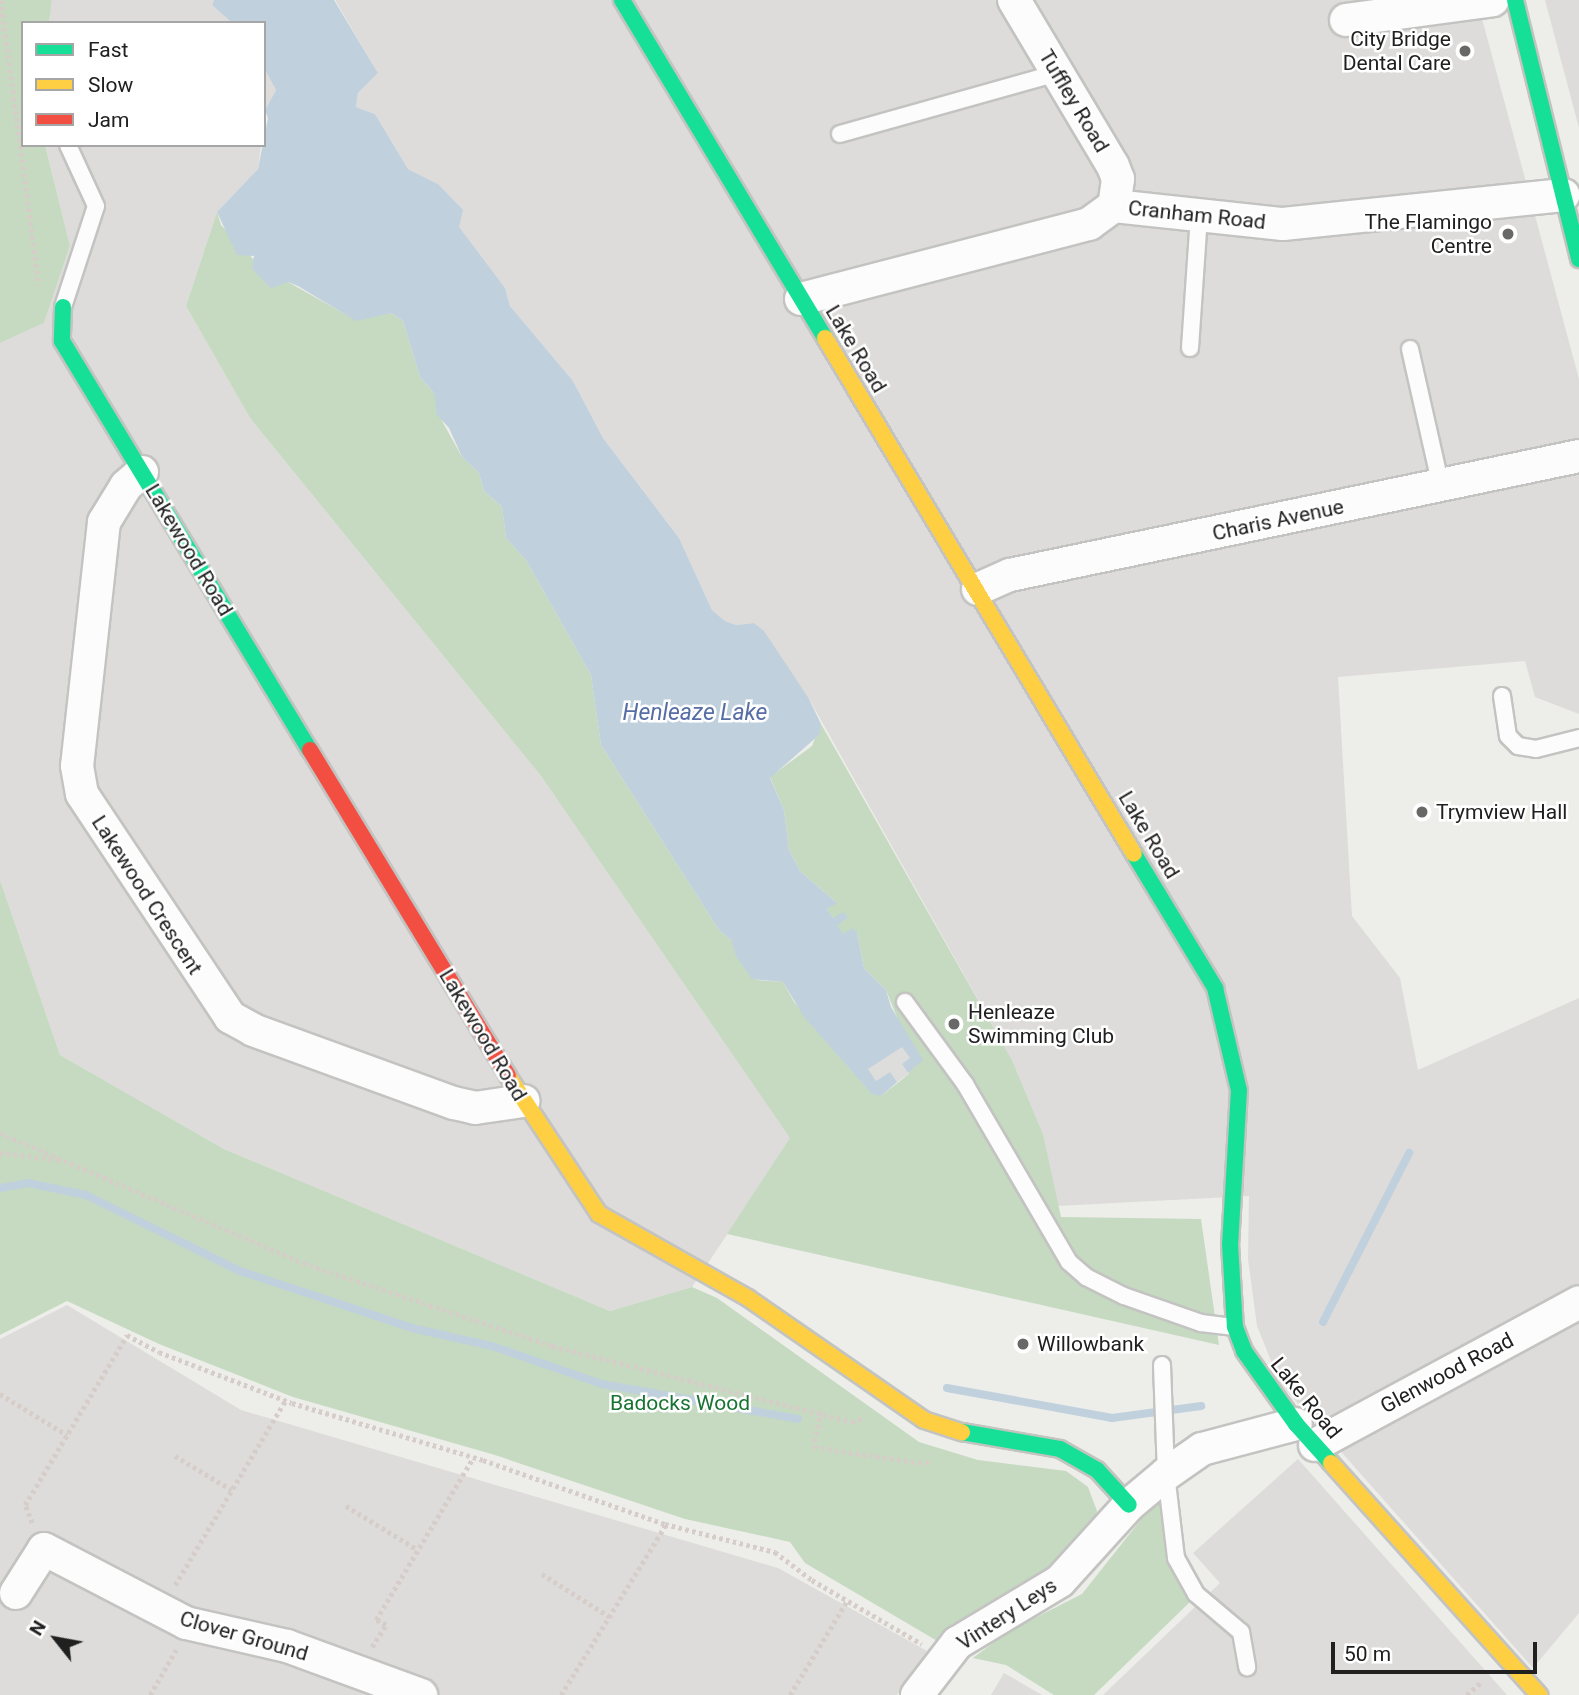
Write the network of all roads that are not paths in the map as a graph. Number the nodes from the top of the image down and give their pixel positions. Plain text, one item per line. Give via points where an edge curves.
1 (622, 0) edge
2 (1014, 0) edge
3 (1493, 0) edge
4 (1515, 0) edge
5 (1346, 20) dead end
6 (1057, 73) junction
7 (840, 134) dead end
8 (69, 147) edge
9 (1564, 195) junction
10 (1114, 206) junction
11 (1199, 215) junction
12 (1578, 250) edge
13 (801, 299) junction
14 (63, 307) joint
15 (1190, 348) dead end
16 (1410, 349) dead end
17 (1577, 458) edge
18 (142, 472) junction
19 (1441, 487) junction
20 (978, 589) junction
21 (1502, 696) dead end
22 (1579, 738) edge
23 (905, 1002) dead end
24 (523, 1101) junction
25 (1579, 1302) edge
26 (1235, 1327) junction
27 (1161, 1365) dead end
28 (1306, 1434) junction
29 (1166, 1474) junction
30 (1129, 1505) junction
31 (16, 1593) dead end
32 (1247, 1667) dead end
33 (414, 1694) edge
34 (917, 1695) edge
35 (1539, 1695) edge

1 - 13 street, Lake Road
2 - 6 street, Tuffley Road
3 - 5 street
4 - 9 street
6 - 7 lane
6 - 10 street, Tuffley Road via 1118,179
8 - 14 lane, Lakewood Road via 96,206
9 - 11 street, Cranham Road via 1283,224
9 - 12 street
10 - 11 street, Cranham Road
10 - 13 street, Cranham Road via 1089,224
11 - 15 lane
13 - 20 street, Lake Road
14 - 18 street, Lakewood Road via 62,341
16 - 19 lane
17 - 19 street, Charis Avenue
18 - 24 street, Lakewood Road
18 - 24 street, Lakewood Crescent via 126,486 104,522 77,766 82,794 230,1017 253,1030 454,1103 475,1108
19 - 20 street, Charis Avenue via 1010,575
20 - 26 street, Lake Road via 1219,998 1239,1090 1230,1244
21 - 22 lane via 1508,736 1518,746 1536,749
23 - 26 lane via 965,1084 1069,1262 1086,1277 1124,1296 1201,1323
24 - 30 street, Lakewood Road via 599,1214 737,1292 946,1430 1034,1441 1060,1449 1097,1470
25 - 28 street, Glenwood Road
26 - 28 street, Lake Road via 1264,1384
27 - 29 lane
28 - 29 street via 1202,1449
28 - 35 street, Lake Road
29 - 30 street
29 - 32 lane via 1176,1558 1196,1594 1241,1632
30 - 34 street, Vintery Leys via 1060,1581 957,1643
31 - 33 street, Clover Ground via 44,1549 191,1625 287,1646

